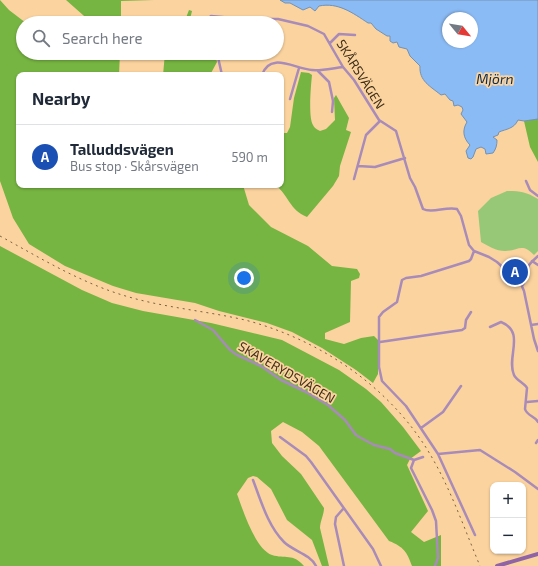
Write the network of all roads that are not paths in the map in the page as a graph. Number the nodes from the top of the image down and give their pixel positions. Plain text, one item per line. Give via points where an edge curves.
1 (284, 21) edge
2 (355, 35) dead end
3 (330, 43) junction
4 (219, 60) edge
5 (343, 67) junction
6 (299, 68) junction
7 (318, 71) junction
8 (221, 72) edge
9 (263, 72) edge
10 (290, 99) dead end
11 (332, 112) dead end
12 (380, 121) junction
13 (405, 158) junction
14 (358, 166) junction
15 (354, 179) dead end
16 (526, 181) dead end
17 (538, 196) edge
18 (474, 251) junction
19 (538, 256) edge
20 (532, 261) junction
21 (538, 265) edge
22 (522, 286) junction
23 (471, 312) dead end
24 (195, 320) dead end
25 (538, 324) edge
26 (531, 325) junction
27 (490, 327) dead end
28 (380, 342) junction
29 (538, 351) edge
30 (460, 386) dead end
31 (538, 401) edge
32 (526, 402) junction
33 (538, 422) edge
34 (421, 428) junction
35 (280, 437) dead end
36 (438, 454) junction
37 (423, 457) dead end
38 (414, 460) junction
39 (253, 480) dead end
40 (538, 489) edge
41 (344, 508) junction
42 (475, 536) dead end
43 (538, 554) edge
44 (316, 566) edge
45 (344, 566) edge
46 (381, 566) edge
47 (435, 566) edge
48 (497, 566) edge

1 - 3 street, SKÅRSVÄGEN via 317,29
2 - 3 street via 339,34
3 - 5 street, SKÅRSVÄGEN
4 - 8 street
5 - 7 street
5 - 12 street, SKÅRSVÄGEN
6 - 7 street
6 - 9 street via 288,63 276,62
6 - 10 street
7 - 11 street via 329,82 333,101
12 - 13 street, SKÅRSVÄGEN via 396,131
12 - 14 street via 366,136
13 - 14 street via 375,167
13 - 18 street, SKÅRSVÄGEN via 423,209 457,209 462,216 469,245
14 - 15 street
16 - 17 street via 530,190
18 - 22 street via 493,259
18 - 28 street via 469,261 402,280 397,302 379,317
19 - 20 street
20 - 21 street
20 - 22 street
22 - 26 street
23 - 28 street via 462,330
24 - 38 street, SKAVERYDSVÄGEN via 213,330 237,355 328,405 361,438
25 - 26 street
26 - 29 street
27 - 32 street via 501,322 512,328 513,370 516,378 527,388
28 - 34 street via 379,367 382,381 406,406
30 - 34 street via 443,412
31 - 32 street
32 - 33 street via 526,412
34 - 36 street
35 - 41 street via 311,462
36 - 40 street via 480,450
36 - 42 street
37 - 38 street
38 - 47 street via 411,468 436,520 438,558
39 - 44 street via 277,534
41 - 45 street via 336,517 335,524
41 - 46 street via 373,549
43 - 48 street

